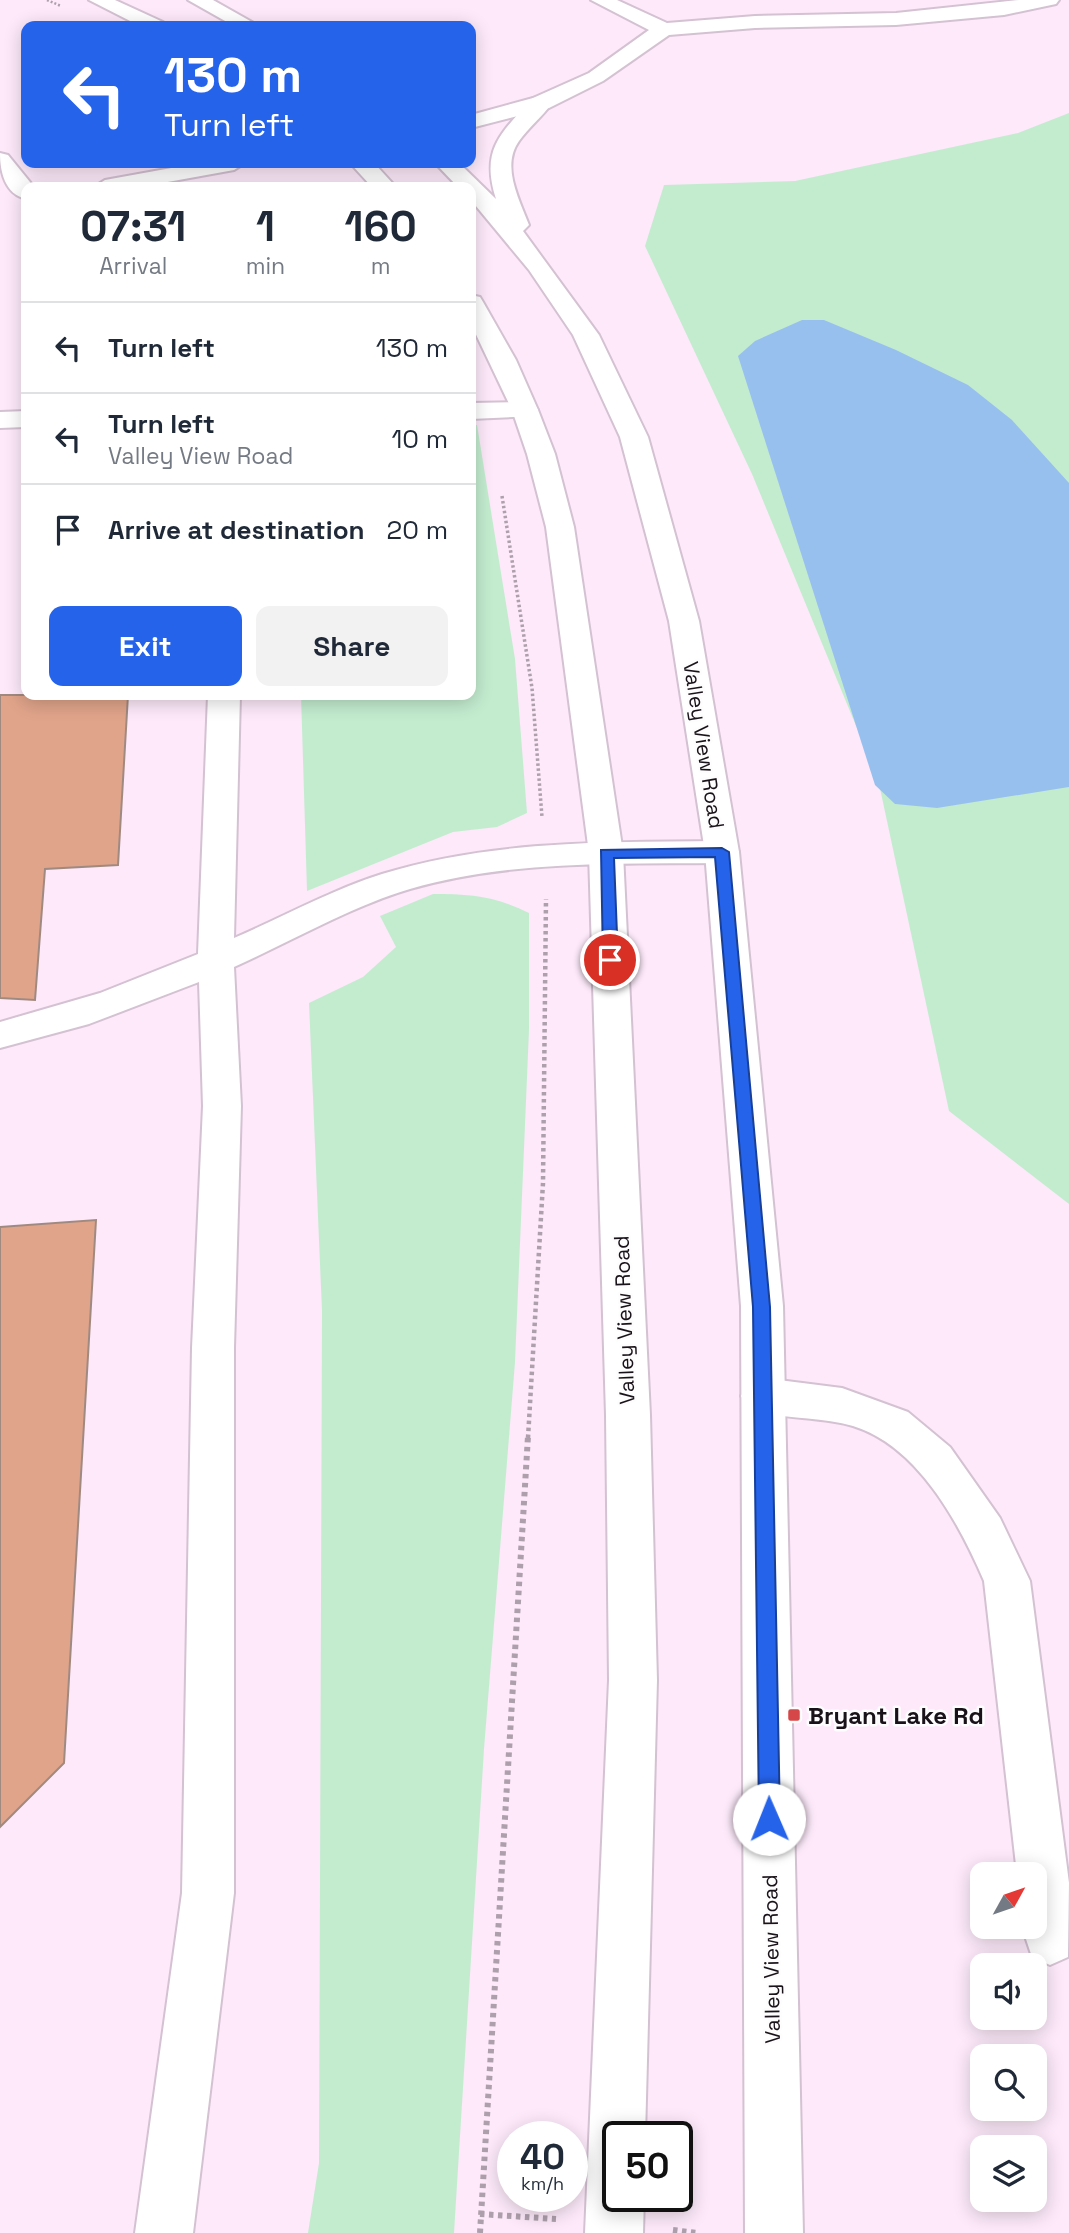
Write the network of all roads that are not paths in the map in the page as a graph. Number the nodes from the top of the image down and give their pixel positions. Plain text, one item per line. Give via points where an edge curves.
1 (99, 0) edge
2 (198, 0) edge
3 (601, 0) edge
4 (1049, 0) edge
5 (145, 21) edge
6 (239, 21) edge
7 (664, 29) junction
8 (541, 103) junction
9 (476, 121) edge
10 (0, 160) edge
11 (207, 168) edge
12 (366, 168) edge
13 (451, 168) edge
14 (132, 182) edge
15 (380, 182) edge
16 (464, 182) edge
17 (21, 186) edge
18 (476, 194) edge
19 (21, 199) edge
20 (0, 201) edge
21 (524, 244) junction
22 (476, 311) edge
23 (478, 410) edge
24 (525, 410) junction
25 (21, 419) edge
26 (0, 420) edge
27 (224, 700) edge
28 (722, 852) junction
29 (606, 853) junction
30 (216, 960) junction
31 (0, 1035) edge
32 (763, 1396) junction
33 (1050, 1939) dead end
34 (164, 2233) edge
35 (614, 2233) edge
36 (774, 2233) edge

1 - 5 main road
2 - 6 main road
3 - 7 main road
4 - 7 main road via 896,19
7 - 8 main road via 596,77
8 - 9 main road
8 - 21 main road via 504,143 498,156 500,179
10 - 17 main road
11 - 14 main road
12 - 15 main road
13 - 16 main road, Valley View Road
18 - 21 main road, Valley View Road
19 - 20 main road
21 - 28 main road, Valley View Road via 586,335 634,437 684,621
22 - 24 main road, Valley View Road
23 - 24 main road
24 - 29 main road, Valley View Road via 560,527
25 - 26 main road
27 - 30 main road
28 - 29 main road
28 - 32 main road, Valley View Road via 761,1293
29 - 30 main road via 459,865 394,882
29 - 35 main road, Valley View Road via 628,1415 633,1680
30 - 31 main road via 128,998
30 - 34 main road via 222,1106 213,1348 208,1893
32 - 33 main road via 840,1405 897,1428 947,1475 989,1536 1007,1581
32 - 36 main road, Valley View Road

